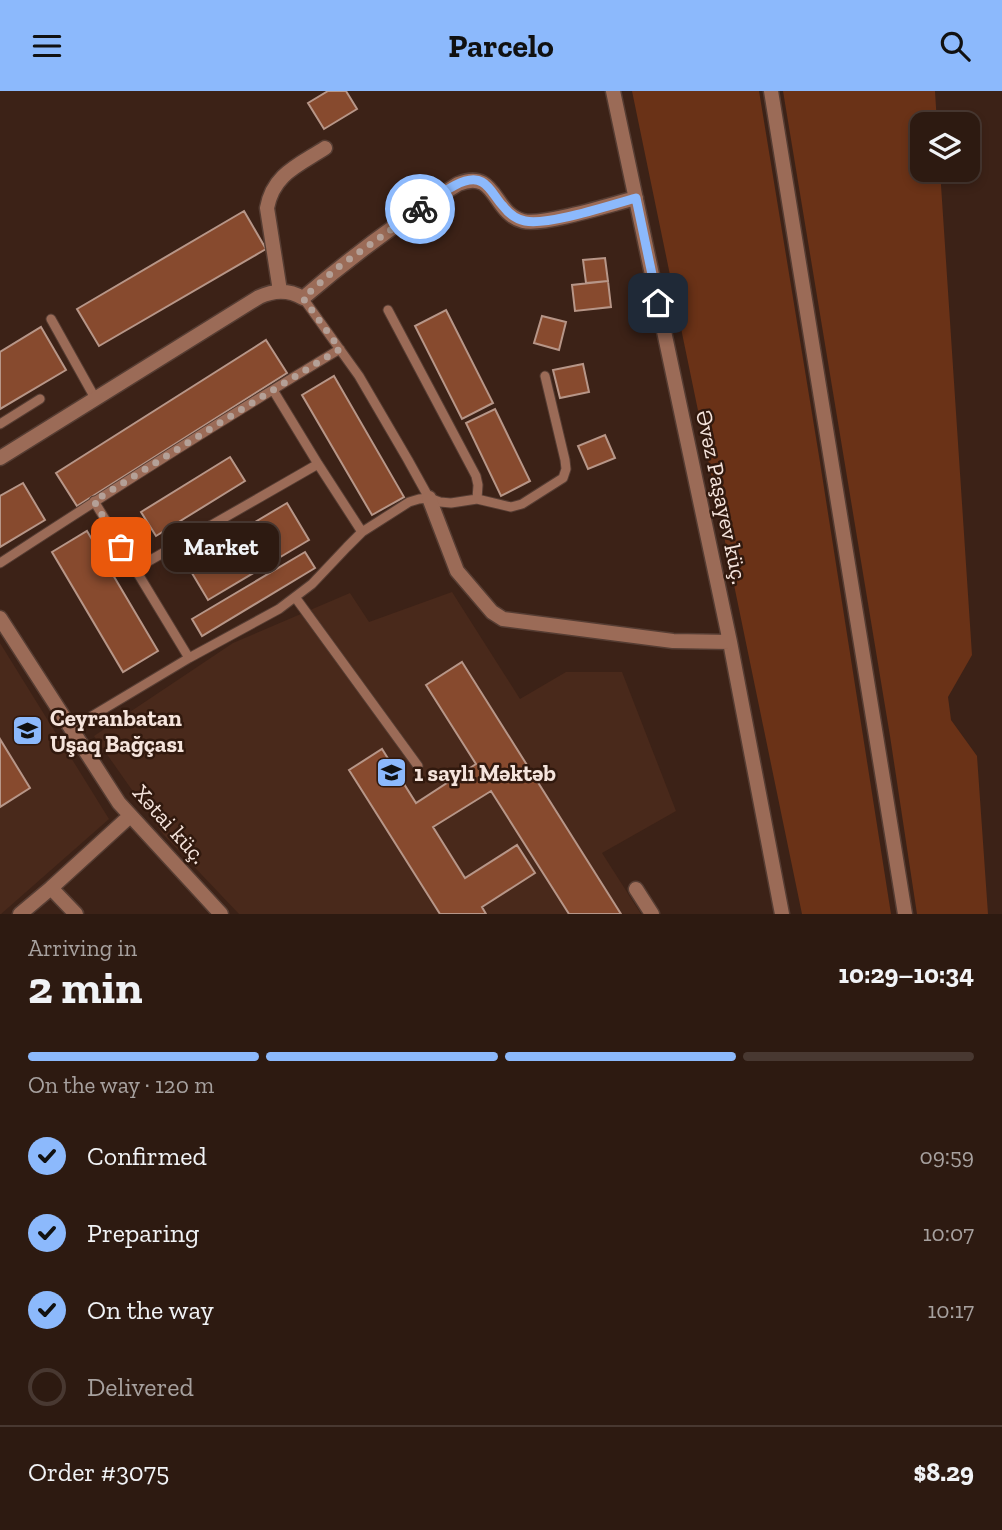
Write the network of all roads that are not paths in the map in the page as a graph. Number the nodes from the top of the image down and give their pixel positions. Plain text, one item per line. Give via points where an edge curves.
1 (612, 91) edge
2 (771, 91) edge
3 (325, 148) dead end
4 (636, 198) junction
5 (280, 291) junction
6 (303, 298) junction
7 (388, 310) dead end
8 (51, 319) dead end
9 (340, 349) junction
10 (545, 376) dead end
11 (273, 390) junction
12 (95, 398) junction
13 (40, 399) dead end
14 (0, 423) edge
15 (0, 458) edge
16 (318, 464) junction
17 (429, 498) junction
18 (477, 499) junction
19 (94, 501) junction
20 (362, 532) junction
21 (0, 563) edge
22 (135, 569) junction
23 (295, 597) junction
24 (0, 618) edge
25 (730, 642) junction
26 (189, 658) junction
27 (72, 728) junction
28 (418, 766) dead end
29 (130, 816) junction
30 (51, 888) junction
31 (636, 889) dead end
32 (20, 914) edge
33 (76, 914) edge
34 (221, 914) edge
35 (652, 914) edge
36 (782, 914) edge
37 (905, 914) edge

1 - 4 street, Əvəz Paşayev küç.
2 - 37 street
3 - 5 street via 288,172 269,197
4 - 6 street via 558,218 522,221 510,215 481,181 470,179 378,238
4 - 25 street, Əvəz Paşayev küç.
5 - 6 street
5 - 12 street via 258,297
6 - 9 lane
7 - 18 lane via 476,477
8 - 12 lane
9 - 11 lane
9 - 17 lane
10 - 18 lane via 565,460 563,478 522,505
11 - 16 lane
11 - 19 lane
12 - 15 street
13 - 14 lane
16 - 20 lane
16 - 22 lane
17 - 18 lane via 452,503
17 - 20 lane via 408,502
17 - 25 street via 457,571 503,619 673,641
19 - 21 lane
19 - 22 lane
20 - 23 lane
22 - 26 lane
23 - 26 lane
23 - 28 lane
24 - 27 street, Xətai küç.
25 - 36 street, Əvəz Paşayev küç.
26 - 27 lane
27 - 29 street, Xətai küç.
29 - 30 street
29 - 34 street, Xətai küç.
30 - 32 street
30 - 33 street
31 - 35 street

